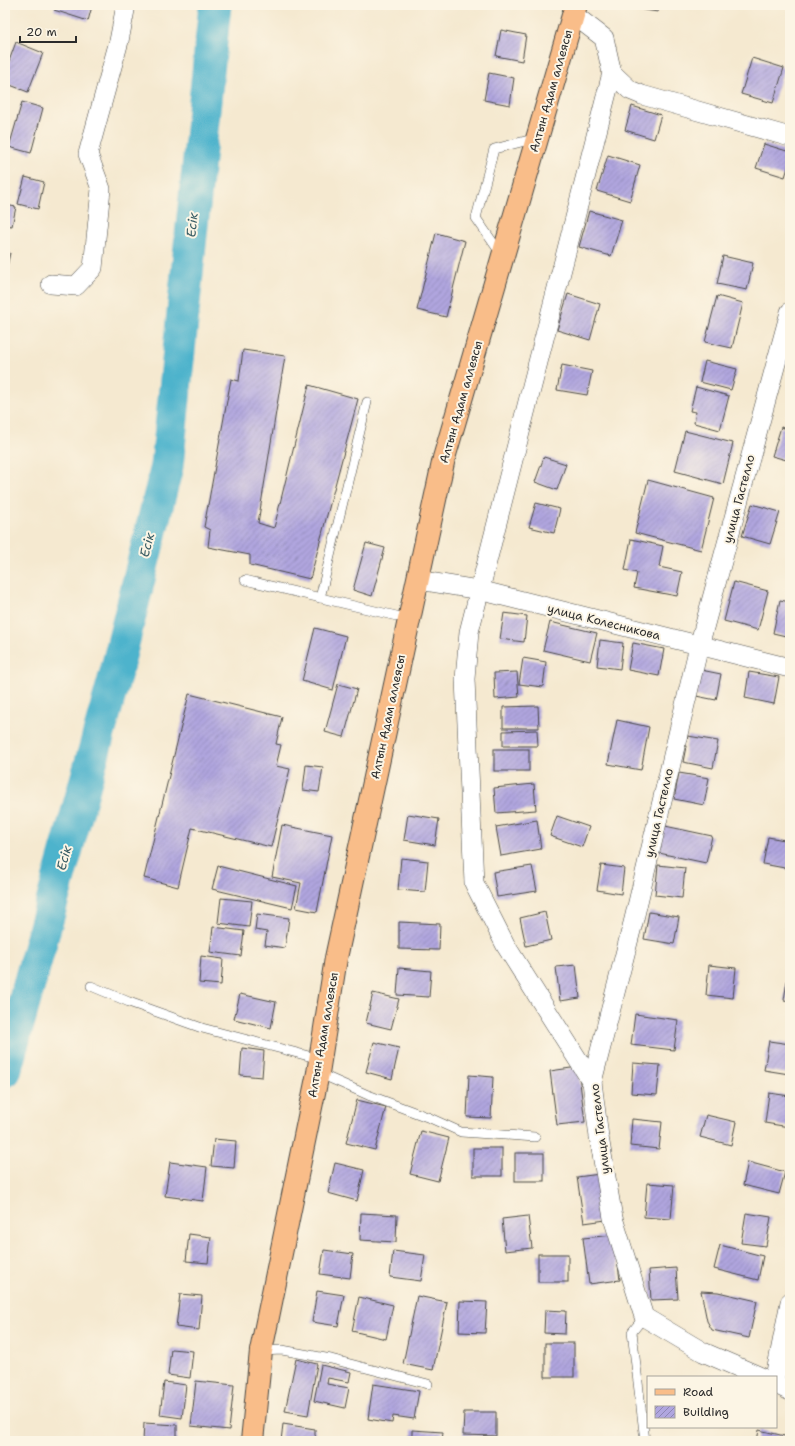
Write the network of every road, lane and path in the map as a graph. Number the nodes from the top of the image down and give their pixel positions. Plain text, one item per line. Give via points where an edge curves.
1 (126, 5) edge
2 (575, 10) edge
3 (612, 74) junction
4 (790, 137) edge
5 (538, 138) junction
6 (503, 257) junction
7 (51, 284) dead end
8 (790, 312) edge
9 (367, 402) dead end
10 (246, 580) dead end
11 (418, 580) junction
12 (479, 590) junction
13 (320, 598) junction
14 (409, 619) junction
15 (699, 646) junction
16 (790, 668) edge
17 (91, 986) dead end
18 (319, 1066) junction
19 (592, 1082) junction
20 (535, 1137) dead end
21 (790, 1302) edge
22 (644, 1317) junction
23 (261, 1351) junction
24 (759, 1376) edge
25 (774, 1376) edge
26 (428, 1384) dead end
27 (777, 1384) edge
28 (790, 1391) edge
29 (252, 1441) edge
30 (645, 1441) edge

1 - 7 street via 88,154 101,189 93,268 76,286
2 - 3 street via 604,38
2 - 5 main road, Алтын Адам аллеясы
3 - 4 street via 630,90 642,95
3 - 12 street
5 - 6 main road, Алтын Адам аллеясы
5 - 6 lane via 494,150 476,218
6 - 11 main road, Алтын Адам аллеясы via 444,458
8 - 15 street, улица Гастелло
9 - 13 lane
10 - 13 lane
11 - 12 street, улица Колесникова
11 - 14 main road, Алтын Адам аллеясы
12 - 15 street, улица Колесникова
12 - 19 street via 469,632 465,680 474,883 506,946
13 - 14 lane
14 - 18 main road, Алтын Адам аллеясы via 336,958
15 - 16 street, улица Колесникова
15 - 19 street, улица Гастелло
17 - 18 lane via 202,1028
18 - 20 lane via 368,1095 461,1132
18 - 23 main road, Алтын Адам аллеясы
19 - 22 street, улица Гастелло via 612,1218
21 - 25 street
22 - 24 street via 703,1352
22 - 30 lane via 632,1332
23 - 26 lane via 282,1350 331,1359
23 - 29 main road, Алтын Адам аллеясы
27 - 28 street

